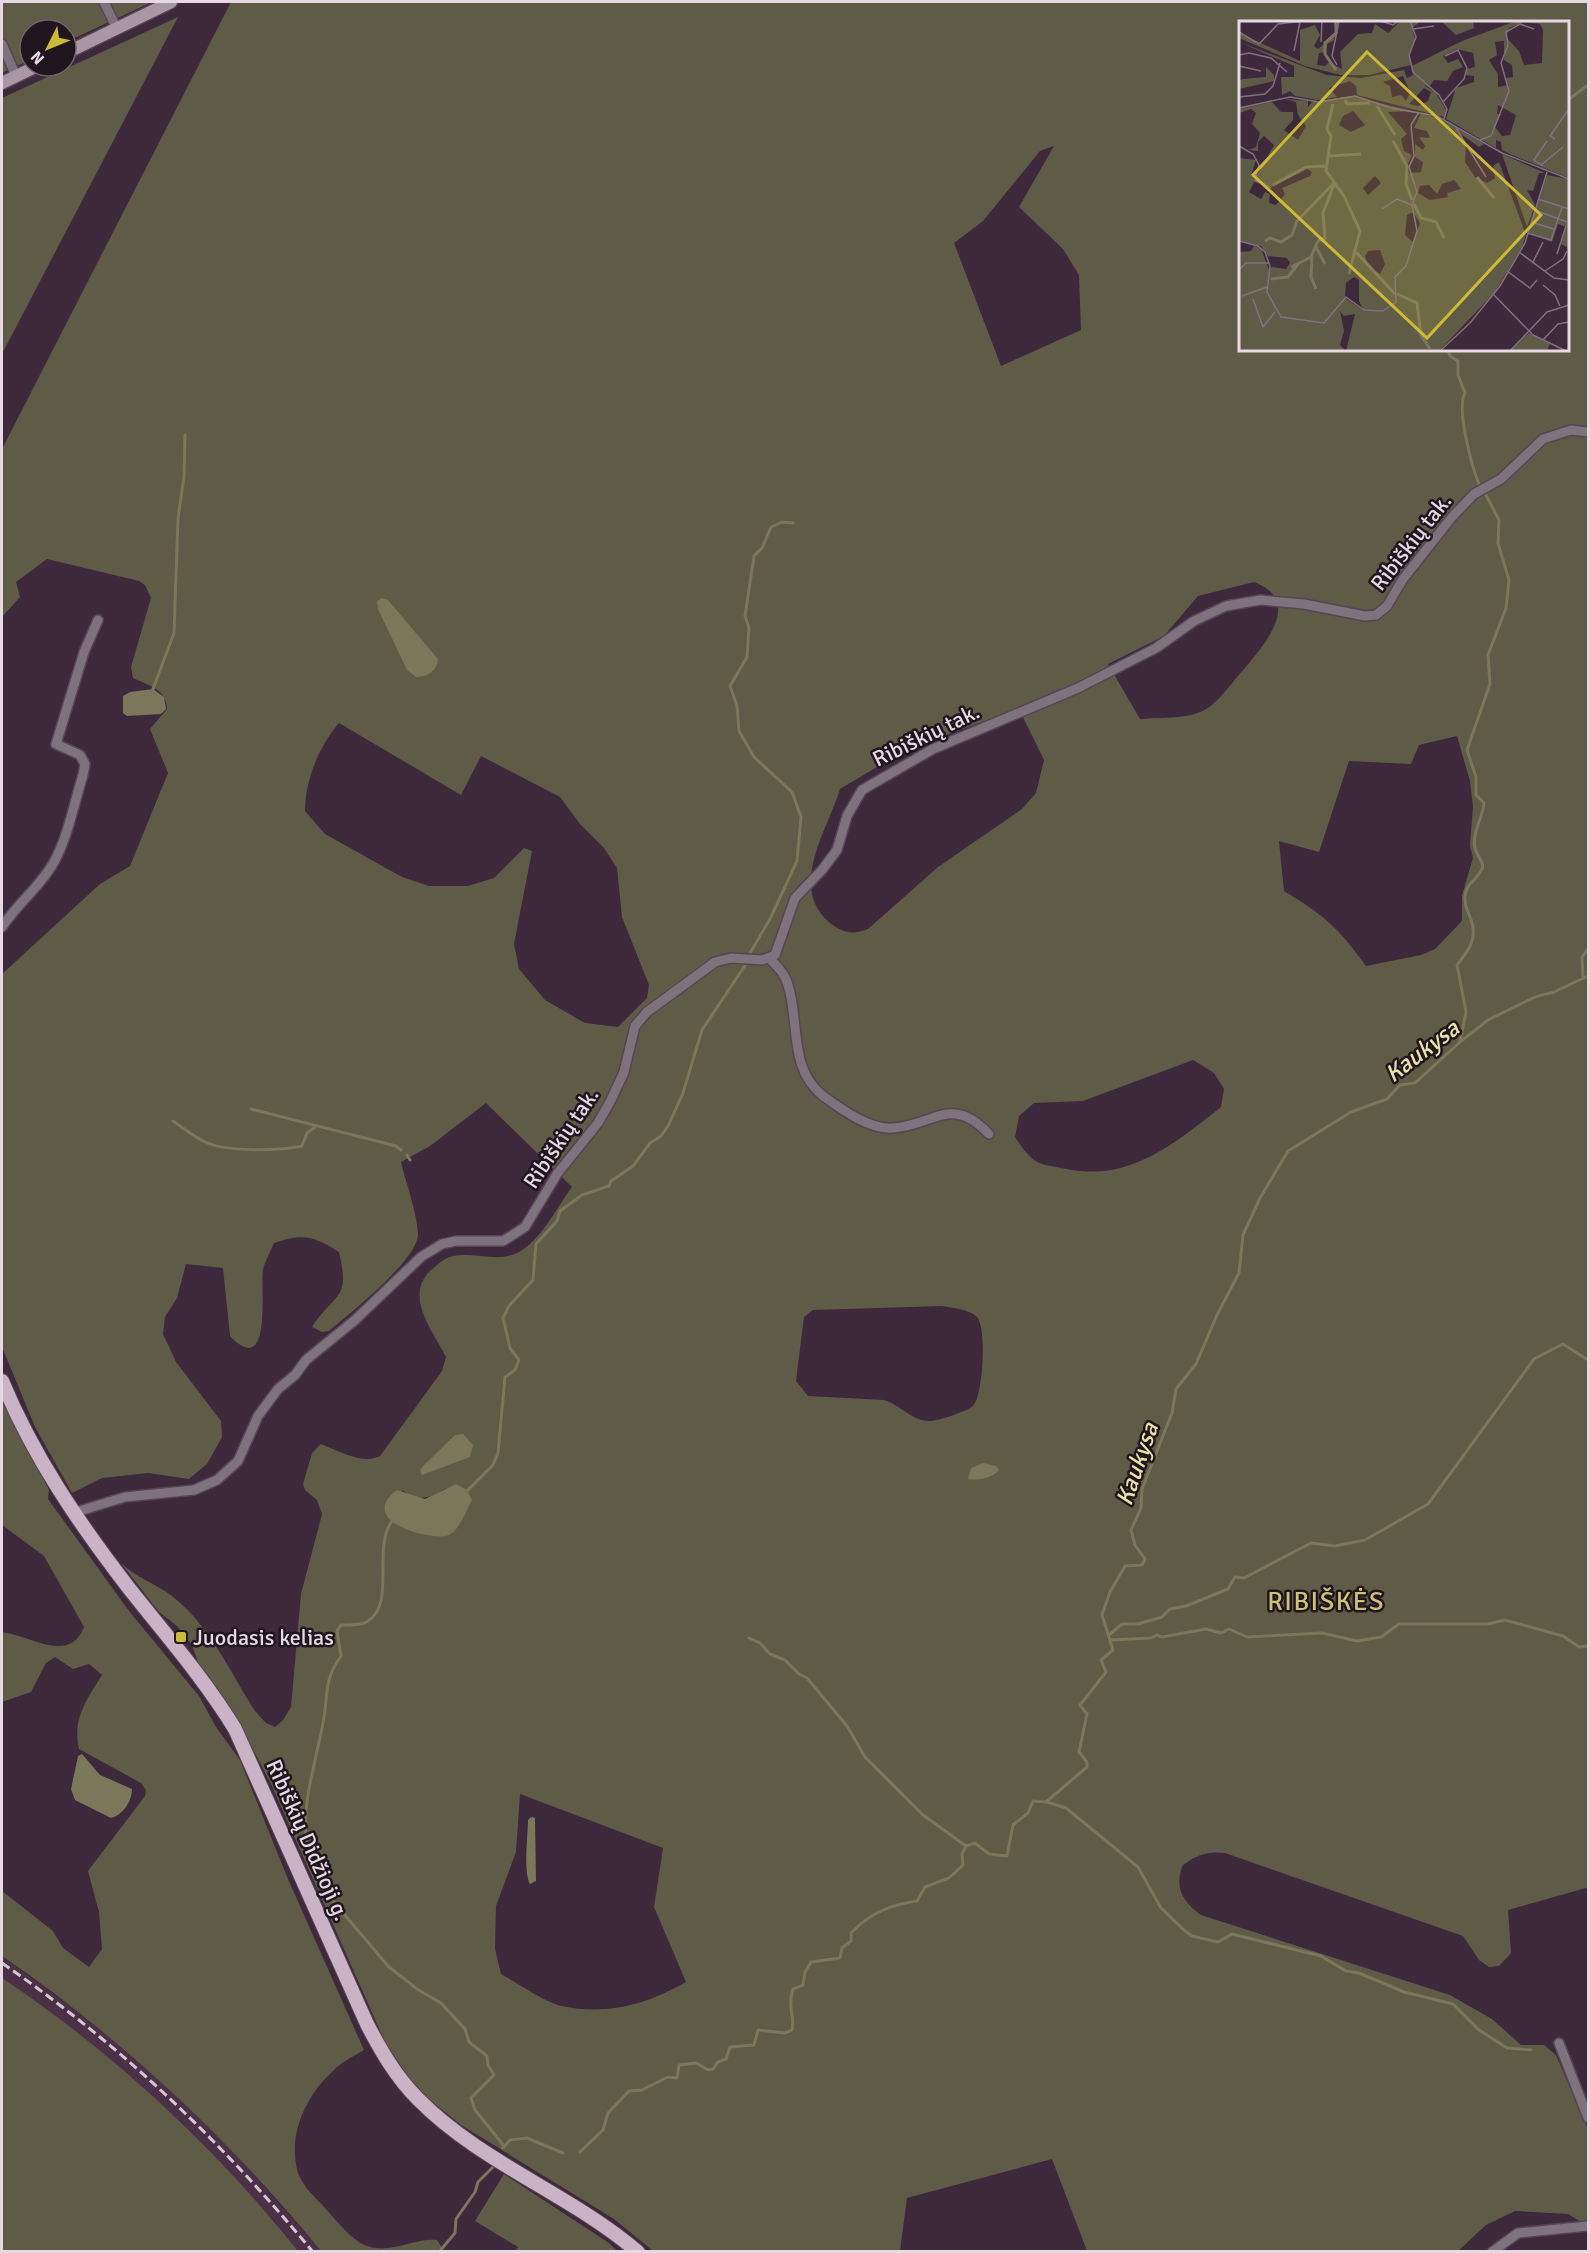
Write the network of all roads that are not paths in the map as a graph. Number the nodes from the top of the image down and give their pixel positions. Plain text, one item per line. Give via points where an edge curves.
1 (104, 2) edge
2 (171, 2) edge
3 (117, 29) junction
4 (2, 44) edge
5 (78, 47) edge
6 (16, 76) joint
7 (2, 83) edge
8 (1588, 432) edge
9 (98, 620) dead end
10 (2, 927) edge
11 (770, 959) junction
12 (989, 1134) dead end
13 (2, 1381) edge
14 (73, 1513) junction
15 (1559, 2043) dead end
16 (1588, 2118) edge
17 (1588, 2226) edge
18 (638, 2252) edge
19 (1492, 2252) edge

1 - 3 street
2 - 3 street
3 - 5 street
4 - 6 street
6 - 7 street
8 - 11 street, Ribiškių tak. via 1571,430 1543,439 1502,479 1474,494 1376,615 1260,600 1226,606 1078,688 933,749 862,790 850,808 837,850 795,898 777,951
9 - 10 street via 56,744 80,755 83,775 55,861
11 - 12 street via 789,985 802,1066 823,1095 878,1126 892,1128 946,1112 961,1113
11 - 14 street, Ribiškių tak. via 731,958 715,962 647,1012 635,1026 624,1072 598,1123 557,1174 525,1227 503,1241 456,1241 420,1257 278,1389 258,1416 238,1461 217,1480 194,1490 125,1497
13 - 14 main road, Ribiškių Didžioji g. via 22,1426
14 - 18 main road, Ribiškių Didžioji g. via 214,1695 235,1729 367,2024 391,2067 437,2117
15 - 16 street
17 - 19 street via 1518,2233

